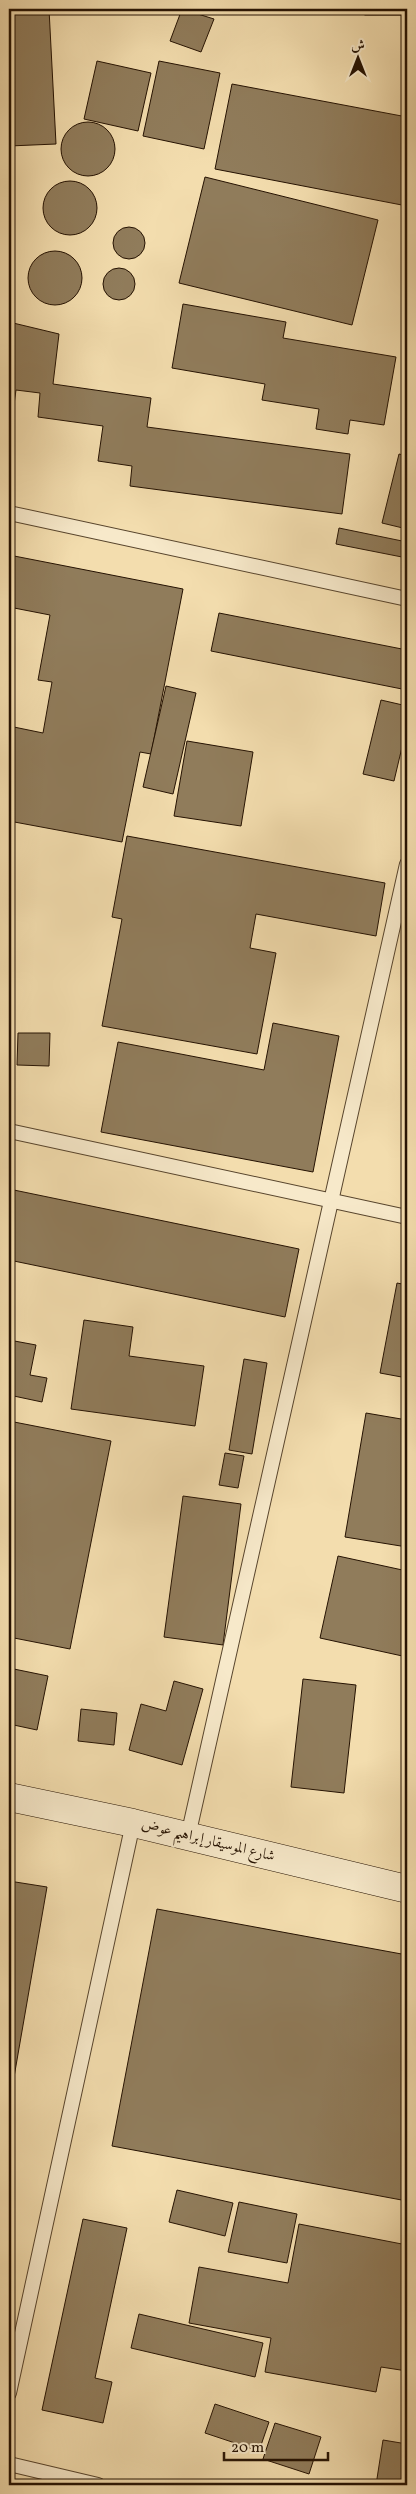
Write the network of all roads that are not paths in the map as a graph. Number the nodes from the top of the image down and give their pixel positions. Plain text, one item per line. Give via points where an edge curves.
1 (9, 513) edge
2 (407, 599) edge
3 (407, 864) edge
4 (9, 1130) edge
5 (331, 1201) junction
6 (407, 1217) edge
7 (9, 1797) edge
8 (133, 1823) junction
9 (188, 1836) junction
10 (407, 1889) edge
11 (9, 2393) edge
12 (9, 2464) edge
13 (98, 2485) edge

1 - 2 lane
3 - 5 lane
4 - 5 lane
5 - 6 lane
5 - 9 lane
7 - 8 street, شارع الموسيقار إبراهيم عوض
8 - 9 street, شارع الموسيقار إبراهيم عوض
8 - 11 lane
9 - 10 street, شارع الموسيقار إبراهيم عوض
12 - 13 lane

